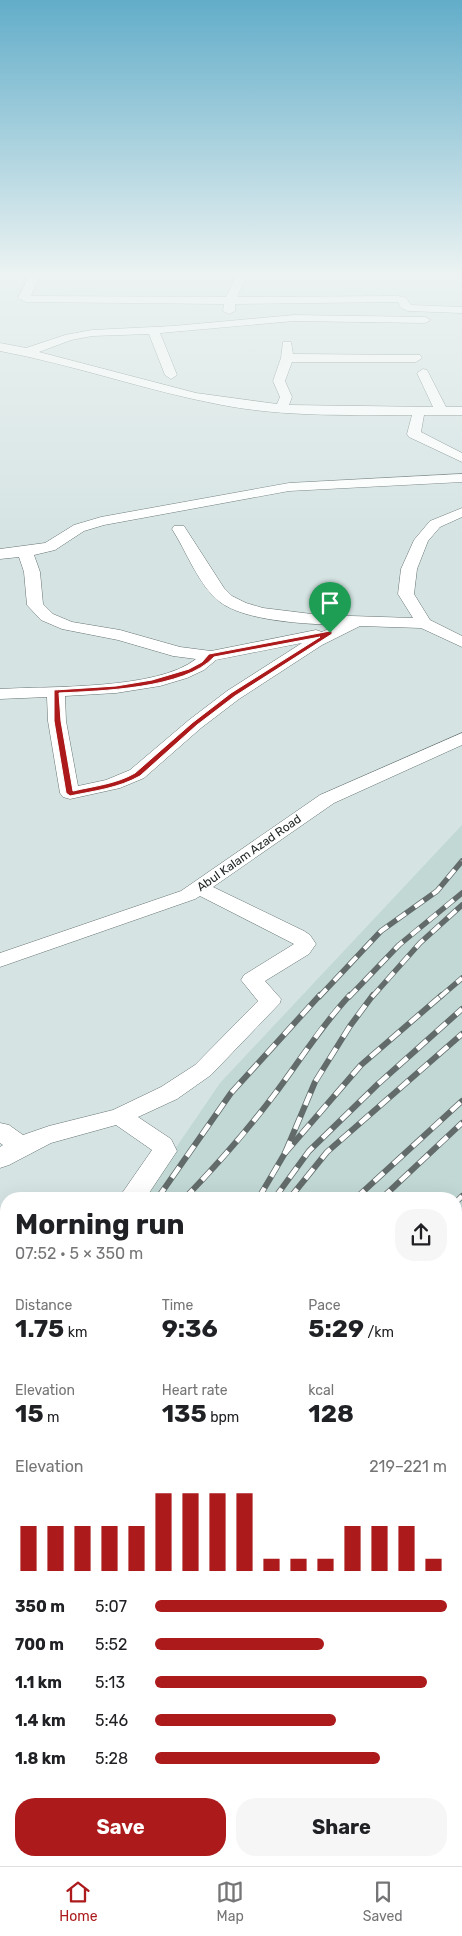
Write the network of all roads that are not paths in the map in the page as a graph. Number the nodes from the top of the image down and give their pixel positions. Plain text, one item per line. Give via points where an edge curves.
1 (70, 363) edge
2 (166, 363) edge
3 (285, 363) edge
4 (423, 373) dead end
5 (171, 376) dead end
6 (462, 401) edge
7 (282, 407) junction
8 (440, 407) junction
9 (419, 410) junction
10 (462, 411) edge
11 (462, 458) edge
12 (462, 478) edge
13 (462, 512) edge
14 (179, 529) dead end
15 (25, 552) junction
16 (0, 554) edge
17 (358, 621) junction
18 (424, 623) junction
19 (330, 633) junction
20 (462, 642) edge
21 (211, 656) junction
22 (56, 691) junction
23 (0, 694) edge
24 (462, 738) edge
25 (200, 888) junction
26 (0, 960) edge
27 (120, 1116) junction
28 (0, 1132) edge
29 (21, 1146) junction
30 (0, 1159) edge
31 (136, 1192) edge

1 - 7 street via 224,402
2 - 5 street
3 - 7 street via 279,381 286,397
4 - 8 street
6 - 8 street
7 - 9 street
8 - 9 street
8 - 10 street
9 - 11 street via 414,434
12 - 15 street via 289,488 94,523 79,528 50,547
13 - 18 street via 435,524 421,540 409,569 407,598
14 - 17 street via 192,545 214,585 234,604 265,614
15 - 16 street
15 - 21 street via 32,572 35,604 39,611 54,621 179,652
17 - 18 street
17 - 19 street
18 - 20 street
19 - 21 street
19 - 22 street via 233,694 137,774 109,786 70,793 57,721
21 - 22 street via 192,670 153,682 116,688
22 - 23 street
24 - 25 street, Abul Kalam Azad Road via 327,799
25 - 26 street, Abul Kalam Azad Road
25 - 27 street via 296,936 305,944 252,980 270,999 269,1004 203,1070 169,1093
27 - 29 street via 57,1132
27 - 31 street via 162,1144 164,1151
28 - 29 street
29 - 30 street

